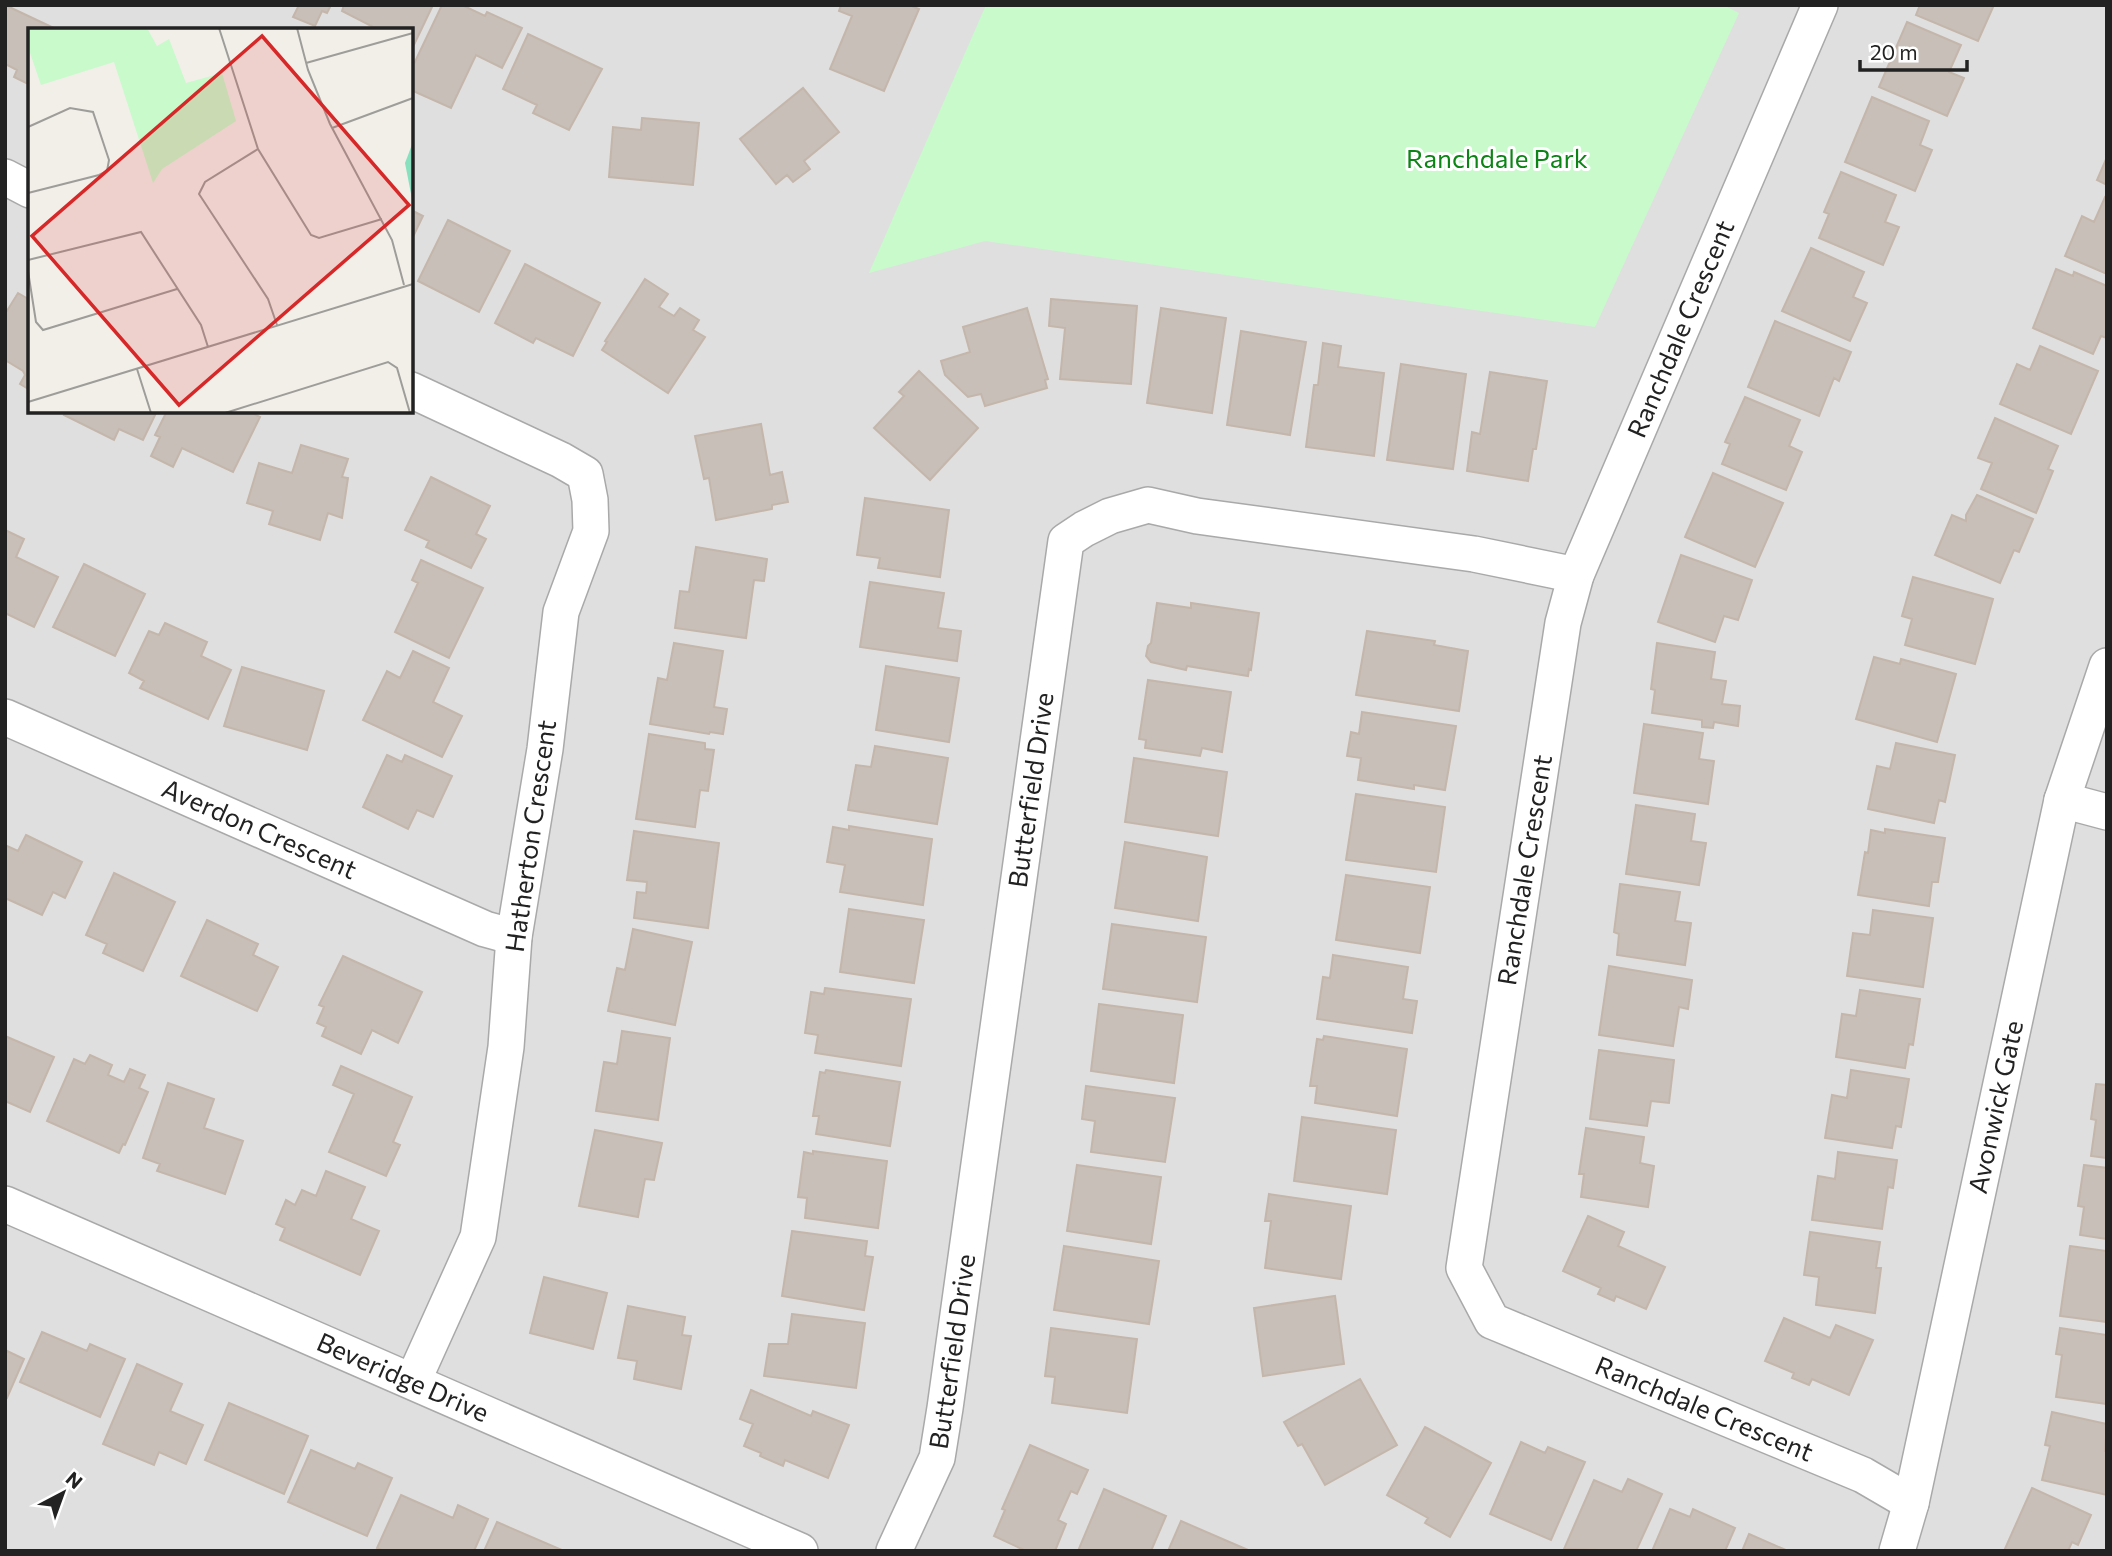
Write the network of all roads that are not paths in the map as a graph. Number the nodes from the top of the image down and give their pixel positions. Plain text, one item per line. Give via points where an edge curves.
1 (1820, 5) edge
2 (5, 177) edge
3 (28, 189) edge
4 (413, 391) edge
5 (1576, 575) junction
6 (2107, 666) edge
7 (5, 718) edge
8 (2062, 800) junction
9 (2107, 812) edge
10 (514, 937) junction
11 (5, 1204) edge
12 (413, 1381) junction
13 (1911, 1503) junction
14 (800, 1551) edge
15 (894, 1551) edge
16 (1897, 1551) edge

1 - 5 street, Ranchdale Crescent
2 - 3 street
4 - 10 street, Hatherton Crescent via 584,474 590,500 591,531 561,612 545,749
5 - 13 street, Ranchdale Crescent via 1563,623 1464,1268 1492,1321 1863,1475
5 - 15 street, Butterfield Drive via 1474,554 1197,516 1148,505 1110,516 1066,541 946,1408 937,1458
6 - 8 street, Avonwick Gate
7 - 10 street, Averdon Crescent via 472,924
8 - 9 street
8 - 13 street, Avonwick Gate
10 - 12 street, Hatherton Crescent via 506,1047 478,1237
11 - 12 street, Beveridge Drive
12 - 14 street, Beveridge Drive
13 - 16 street, Avonwick Gate

